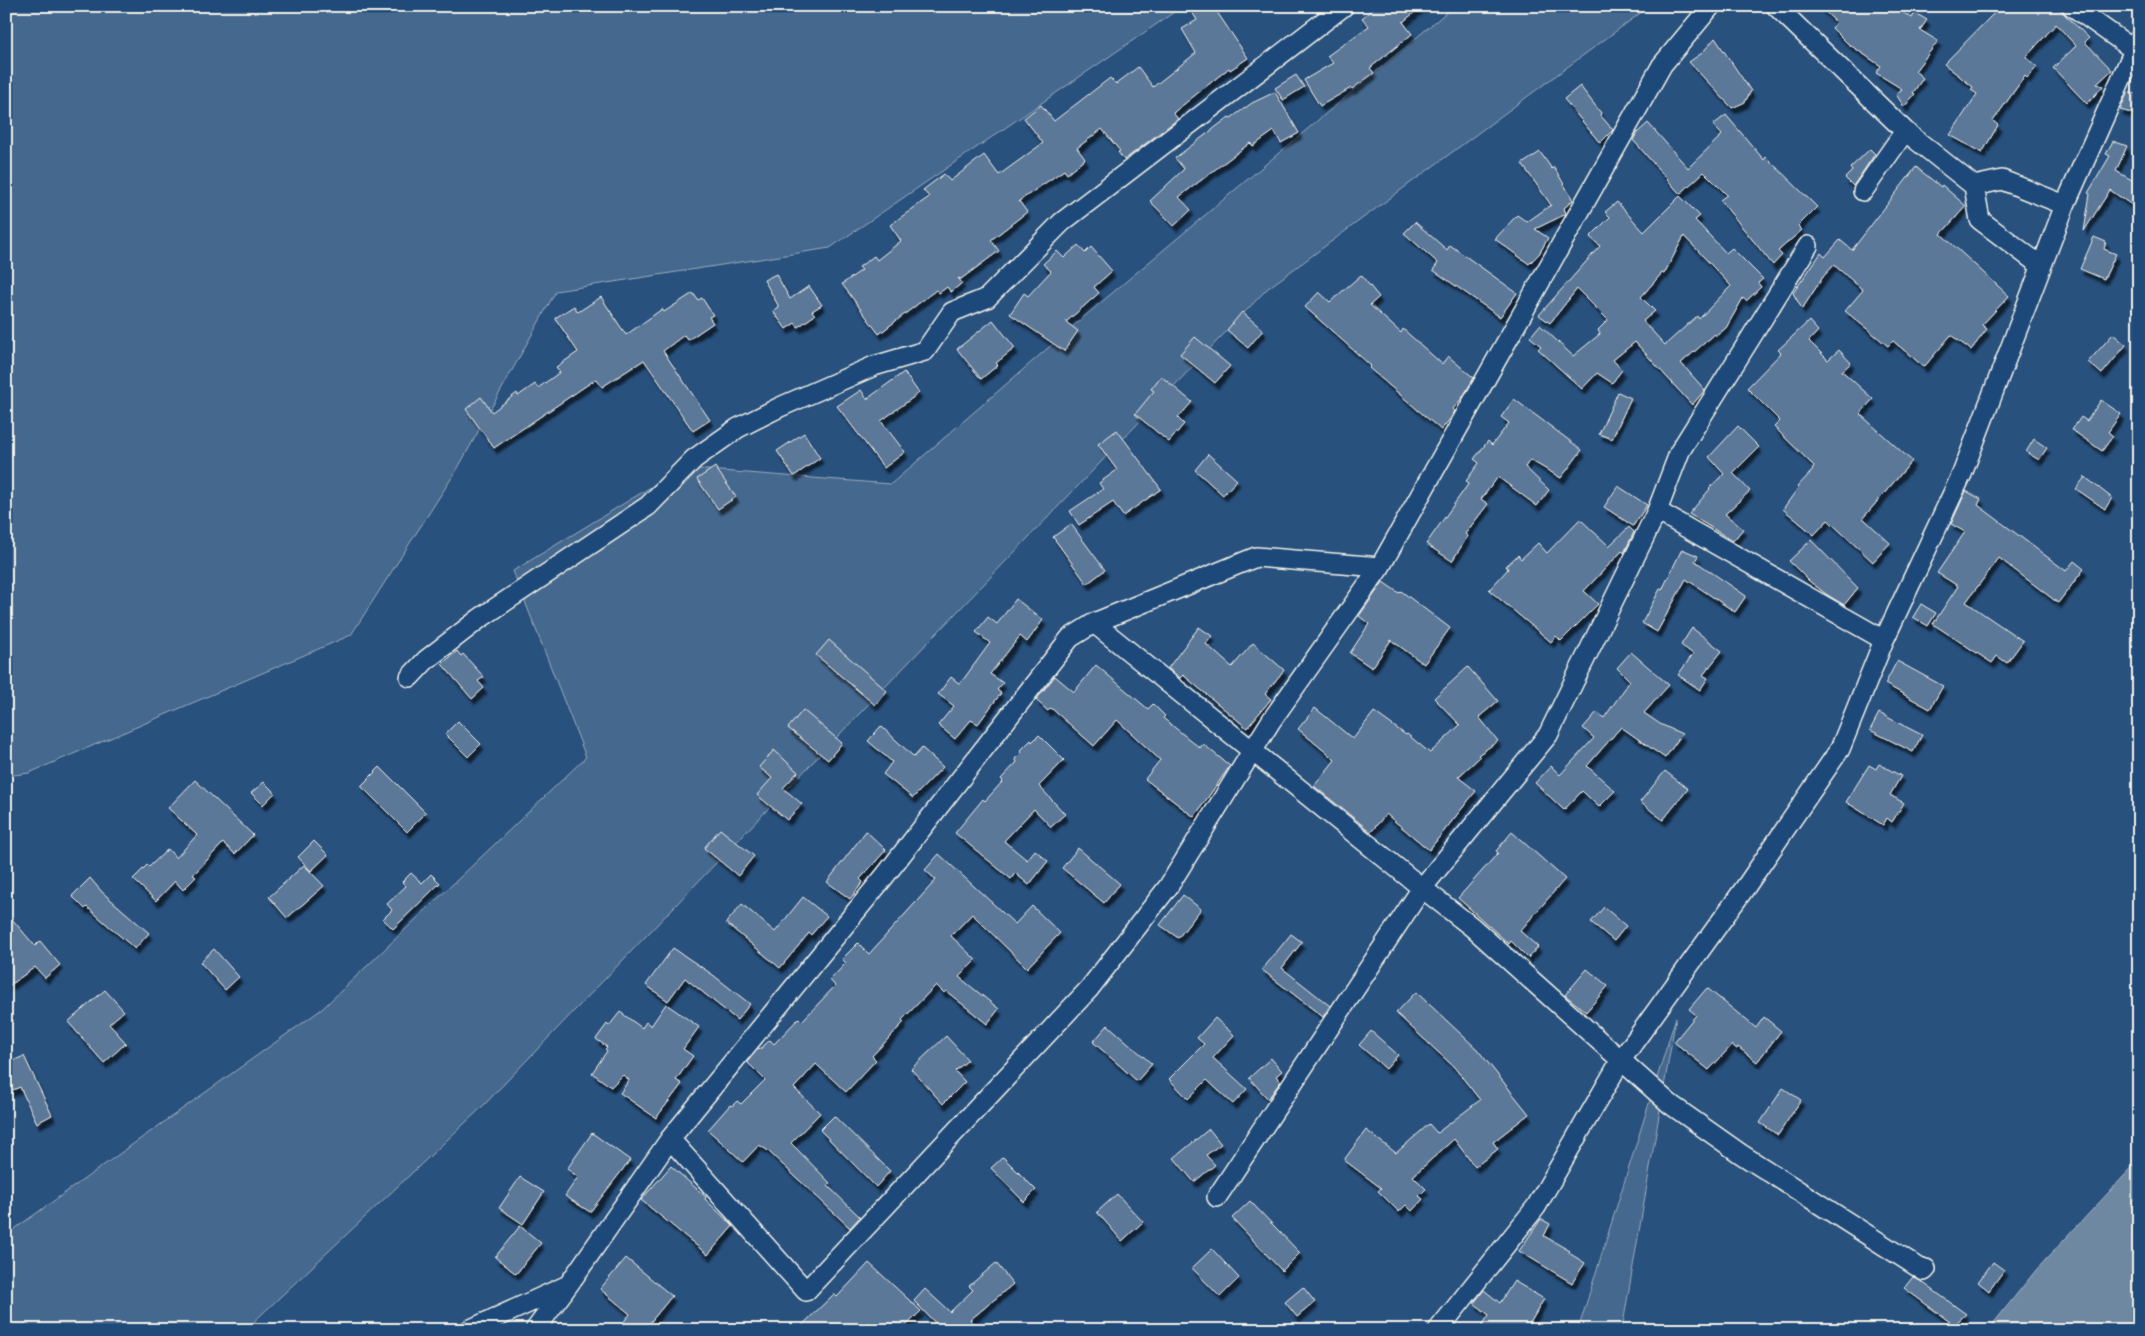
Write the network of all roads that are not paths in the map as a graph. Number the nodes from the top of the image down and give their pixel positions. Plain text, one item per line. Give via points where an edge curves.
1 (1344, 6) edge
2 (1711, 6) edge
3 (1776, 6) edge
4 (2072, 6) edge
5 (2136, 44) edge
6 (1905, 131) junction
7 (1974, 186) junction
8 (1863, 191) dead end
9 (2065, 205) junction
10 (1808, 246) dead end
11 (2041, 266) junction
12 (1657, 511) junction
13 (1380, 568) junction
14 (1094, 623) junction
15 (1884, 640) junction
16 (410, 677) dead end
17 (1253, 752) junction
18 (1422, 888) junction
19 (1621, 1060) junction
20 (670, 1139) junction
21 (1217, 1196) dead end
22 (1926, 1270) dead end
23 (569, 1284) junction
24 (469, 1330) edge
25 (535, 1330) edge
26 (1438, 1330) edge

1 - 16 street via 1062,222 987,298 952,312 925,351 874,366 738,428 694,459 648,506 479,618 426,660
2 - 13 street via 1662,65
3 - 6 street
4 - 5 street
5 - 9 street
6 - 7 street
6 - 8 street
7 - 9 street via 2002,180
7 - 11 street via 1980,220
9 - 11 street
10 - 12 street via 1680,452
11 - 15 street via 1962,474
12 - 15 street
12 - 18 street via 1548,735
13 - 14 street via 1256,557
13 - 17 street
14 - 17 street
14 - 20 street via 1070,638 884,876
15 - 19 street via 1840,749 1747,886
17 - 18 street
17 - 20 street via 1168,887 1089,989 806,1291
18 - 19 street via 1472,927
18 - 21 street
19 - 22 street via 1670,1104 1741,1154
19 - 26 street via 1536,1207
20 - 23 street
23 - 24 street
23 - 25 street

